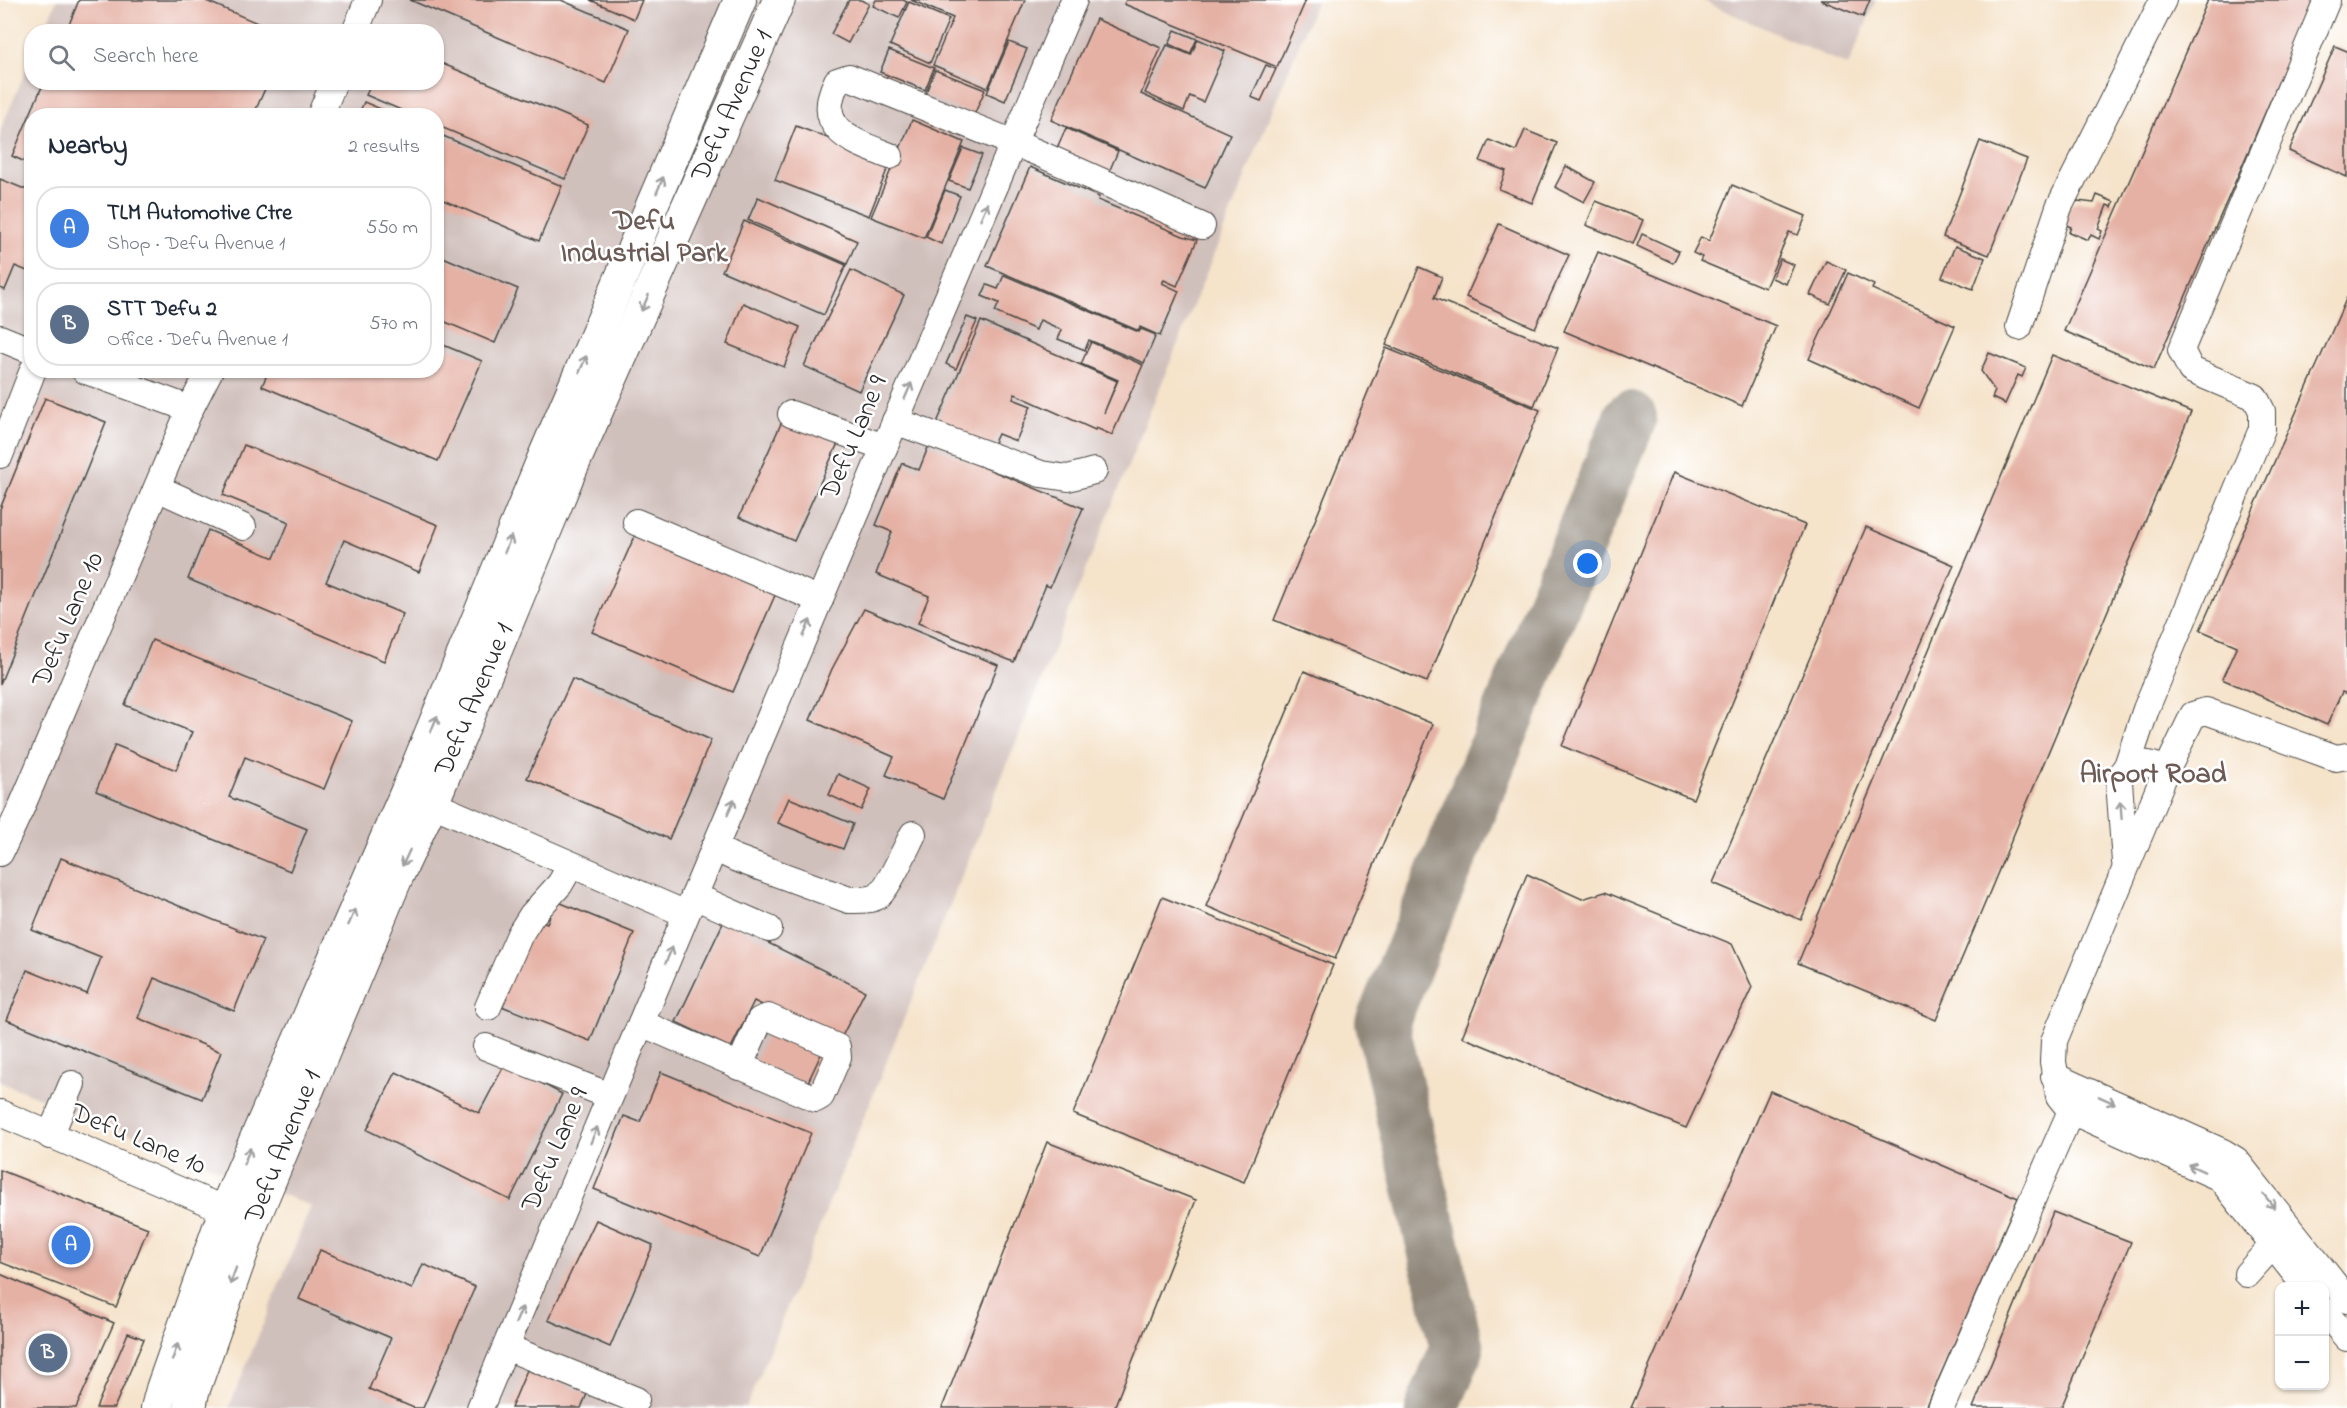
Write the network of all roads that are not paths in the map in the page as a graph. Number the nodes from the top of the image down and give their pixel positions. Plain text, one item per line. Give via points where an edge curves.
1 (368, 0) edge
2 (740, 0) edge
3 (779, 0) edge
4 (1074, 0) edge
5 (2163, 0) edge
6 (2327, 0) edge
7 (358, 24) edge
8 (331, 90) edge
9 (323, 108) edge
10 (1013, 143) junction
11 (890, 156) dead end
12 (1202, 226) dead end
13 (2019, 327) dead end
14 (0, 338) edge
15 (24, 348) edge
16 (30, 378) edge
17 (106, 378) edge
18 (206, 378) edge
19 (190, 409) junction
20 (791, 414) dead end
21 (895, 421) junction
22 (884, 447) junction
23 (0, 455) edge
24 (1094, 471) dead end
25 (157, 488) junction
26 (636, 522) dead end
27 (243, 527) dead end
28 (819, 600) junction
29 (2347, 756) edge
30 (2127, 766) junction
31 (2164, 776) junction
32 (422, 792) junction
33 (913, 834) dead end
34 (714, 848) junction
35 (0, 853) edge
36 (571, 865) junction
37 (2125, 868) junction
38 (690, 903) junction
39 (769, 929) dead end
40 (488, 1007) dead end
41 (641, 1023) junction
42 (486, 1047) dead end
43 (739, 1067) dead end
44 (72, 1084) dead end
45 (610, 1096) junction
46 (2076, 1100) junction
47 (0, 1113) edge
48 (50, 1136) junction
49 (2173, 1143) junction
50 (225, 1210) junction
51 (253, 1221) junction
52 (2272, 1246) junction
53 (2247, 1274) dead end
54 (2301, 1282) edge
55 (2347, 1300) edge
56 (2329, 1316) edge
57 (2347, 1338) edge
58 (506, 1347) junction
59 (636, 1400) dead end
60 (158, 1408) edge
61 (190, 1408) edge
62 (480, 1408) edge
63 (1941, 1408) edge

1 - 7 street
32 -> 2 main road, Defu Avenue 1 via 541,464
3 -> 32 main road, Defu Avenue 1 via 568,476
4 - 10 street, Defu Lane 9
5 - 13 street via 2059,207
6 - 30 street via 2181,350 2191,370 2255,397 2262,411 2262,429 2146,709
8 - 9 street
10 - 11 street via 849,77 837,81 829,110 835,129
10 - 12 street
21 -> 10 street, Defu Lane 9
14 - 15 street
16 - 23 street
17 - 19 street
18 - 19 street, Defu Lane 10
19 - 25 street, Defu Lane 10
20 - 22 street
21 - 22 street, Defu Lane 9
21 - 24 street via 1041,474 1068,478
22 - 28 street, Defu Lane 9
25 - 27 street
25 - 35 street, Defu Lane 10
26 - 28 street
34 -> 28 street, Defu Lane 9
29 - 31 street via 2336,758 2200,711 2193,715
30 - 31 street via 2151,764 2159,767
37 -> 30 street via 2119,782
31 - 37 street
32 - 36 street
32 - 38 street
50 -> 32 main road, Defu Avenue 1
32 -> 51 main road, Defu Avenue 1 via 396,879
33 - 34 street via 887,885 878,896 861,900 849,900
34 - 38 street, Defu Lane 9
36 - 38 street
36 - 40 street via 520,934
37 - 46 street via 2054,1041 2054,1076 2059,1096
38 - 39 street
41 -> 38 street, Defu Lane 9
41 - 43 street
41 - 45 street, Defu Lane 9
42 - 45 street
44 - 48 street
58 -> 45 street, Defu Lane 9
46 - 49 street
46 - 63 street
47 - 48 street, Defu Lane 10
48 - 50 street, Defu Lane 10
52 -> 49 street via 2220,1178
49 -> 55 street via 2235,1160
50 - 51 street, Defu Lane 10
60 -> 50 main road, Defu Avenue 1
51 -> 61 main road, Defu Avenue 1
52 - 53 street
52 - 54 street
56 - 57 street
58 - 59 street
58 - 62 street, Defu Lane 9

